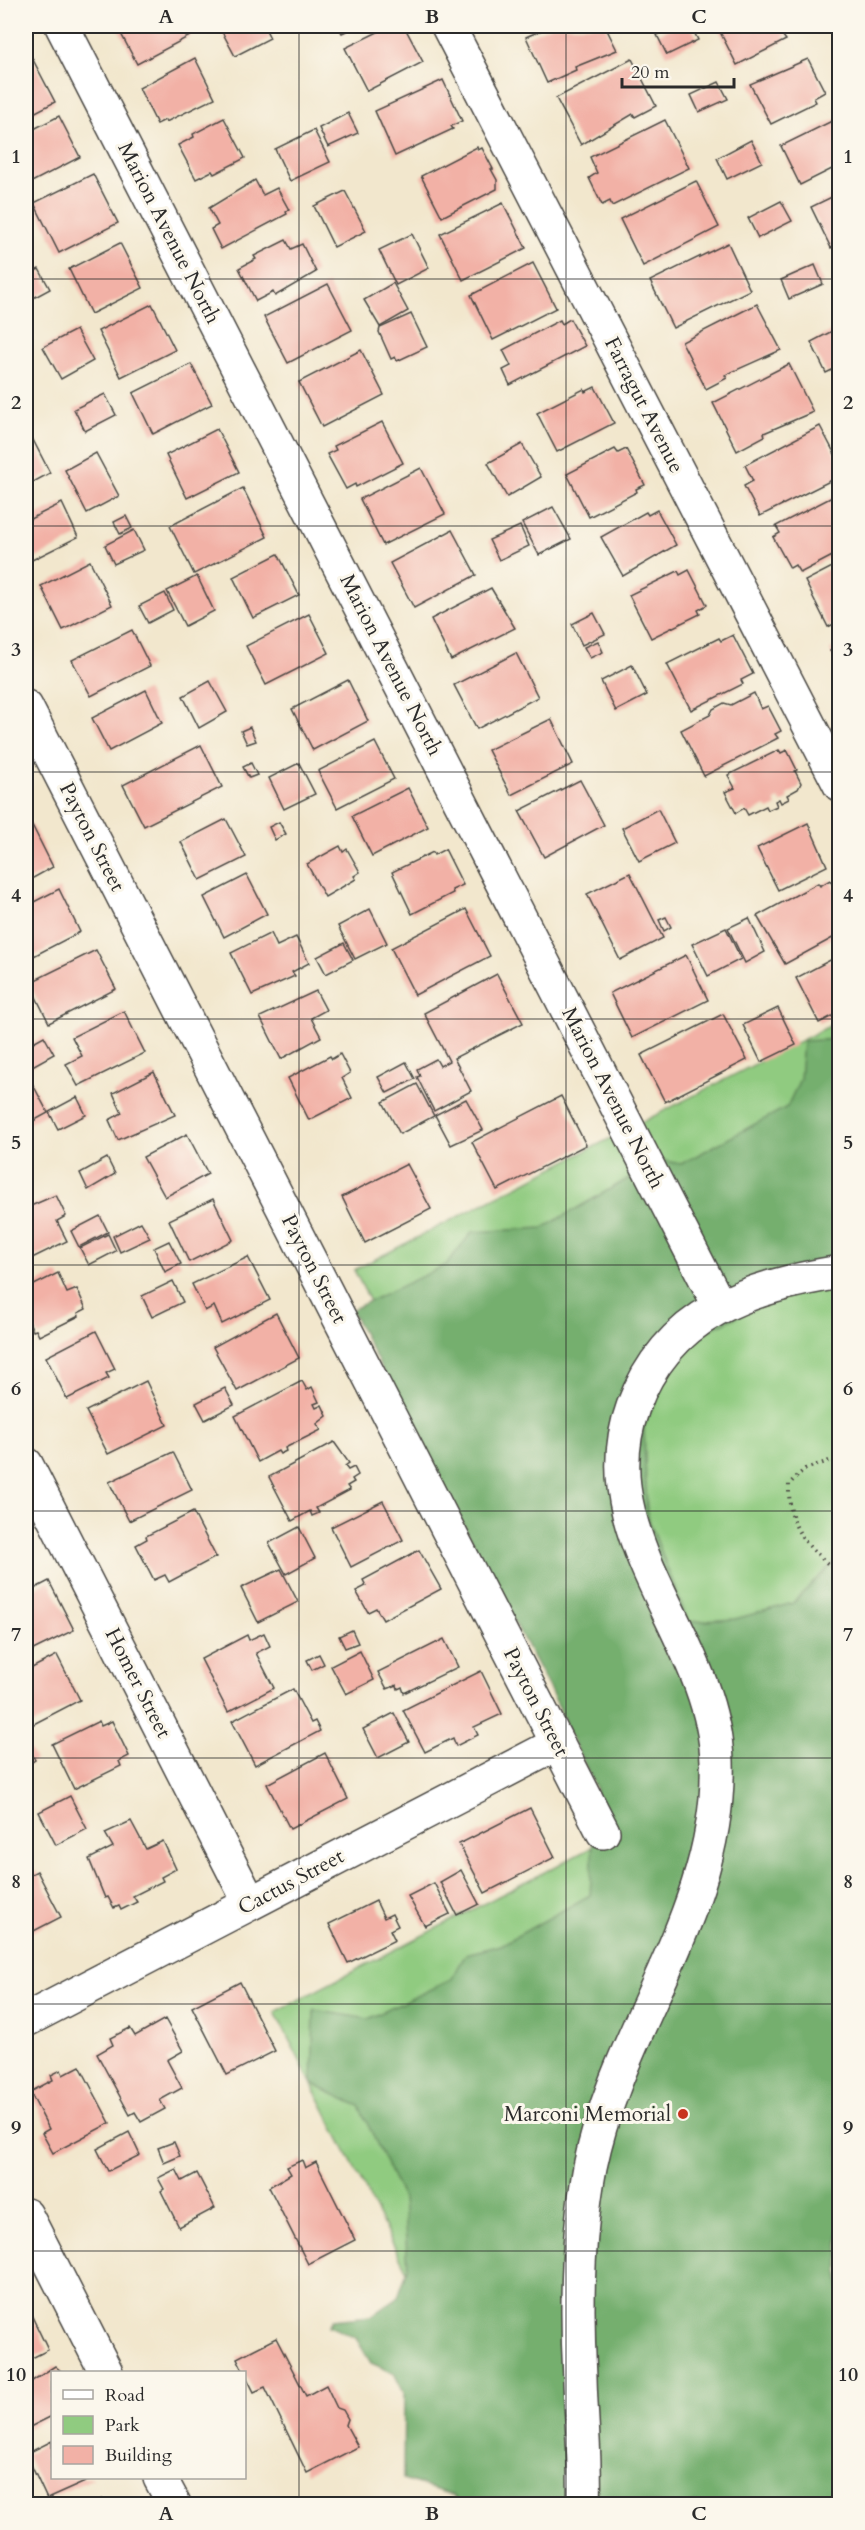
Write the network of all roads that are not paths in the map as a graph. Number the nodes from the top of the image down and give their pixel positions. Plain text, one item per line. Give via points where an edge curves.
1 (62, 26) edge
2 (448, 26) edge
3 (26, 707) edge
4 (840, 785) edge
5 (840, 1272) edge
6 (719, 1305) junction
7 (26, 1464) edge
8 (557, 1744) junction
9 (603, 1832) dead end
10 (250, 1903) junction
11 (26, 2020) edge
12 (26, 2215) edge
13 (105, 2371) edge
14 (161, 2479) edge
15 (174, 2505) edge
16 (584, 2505) edge

1 - 6 street, Marion Avenue North
2 - 4 street, Farragut Avenue
3 - 8 street, Payton Street
5 - 6 street via 761,1289
6 - 16 street via 689,1328 658,1362 634,1405 623,1451 625,1502 632,1527 655,1585 689,1652 711,1719 717,1794 700,1881 676,1948 618,2071 590,2167 583,2217 578,2319
7 - 10 street, Homer Street
8 - 9 street, Payton Street
8 - 10 street, Cactus Street
10 - 11 street, Cactus Street
12 - 13 street
14 - 15 street

